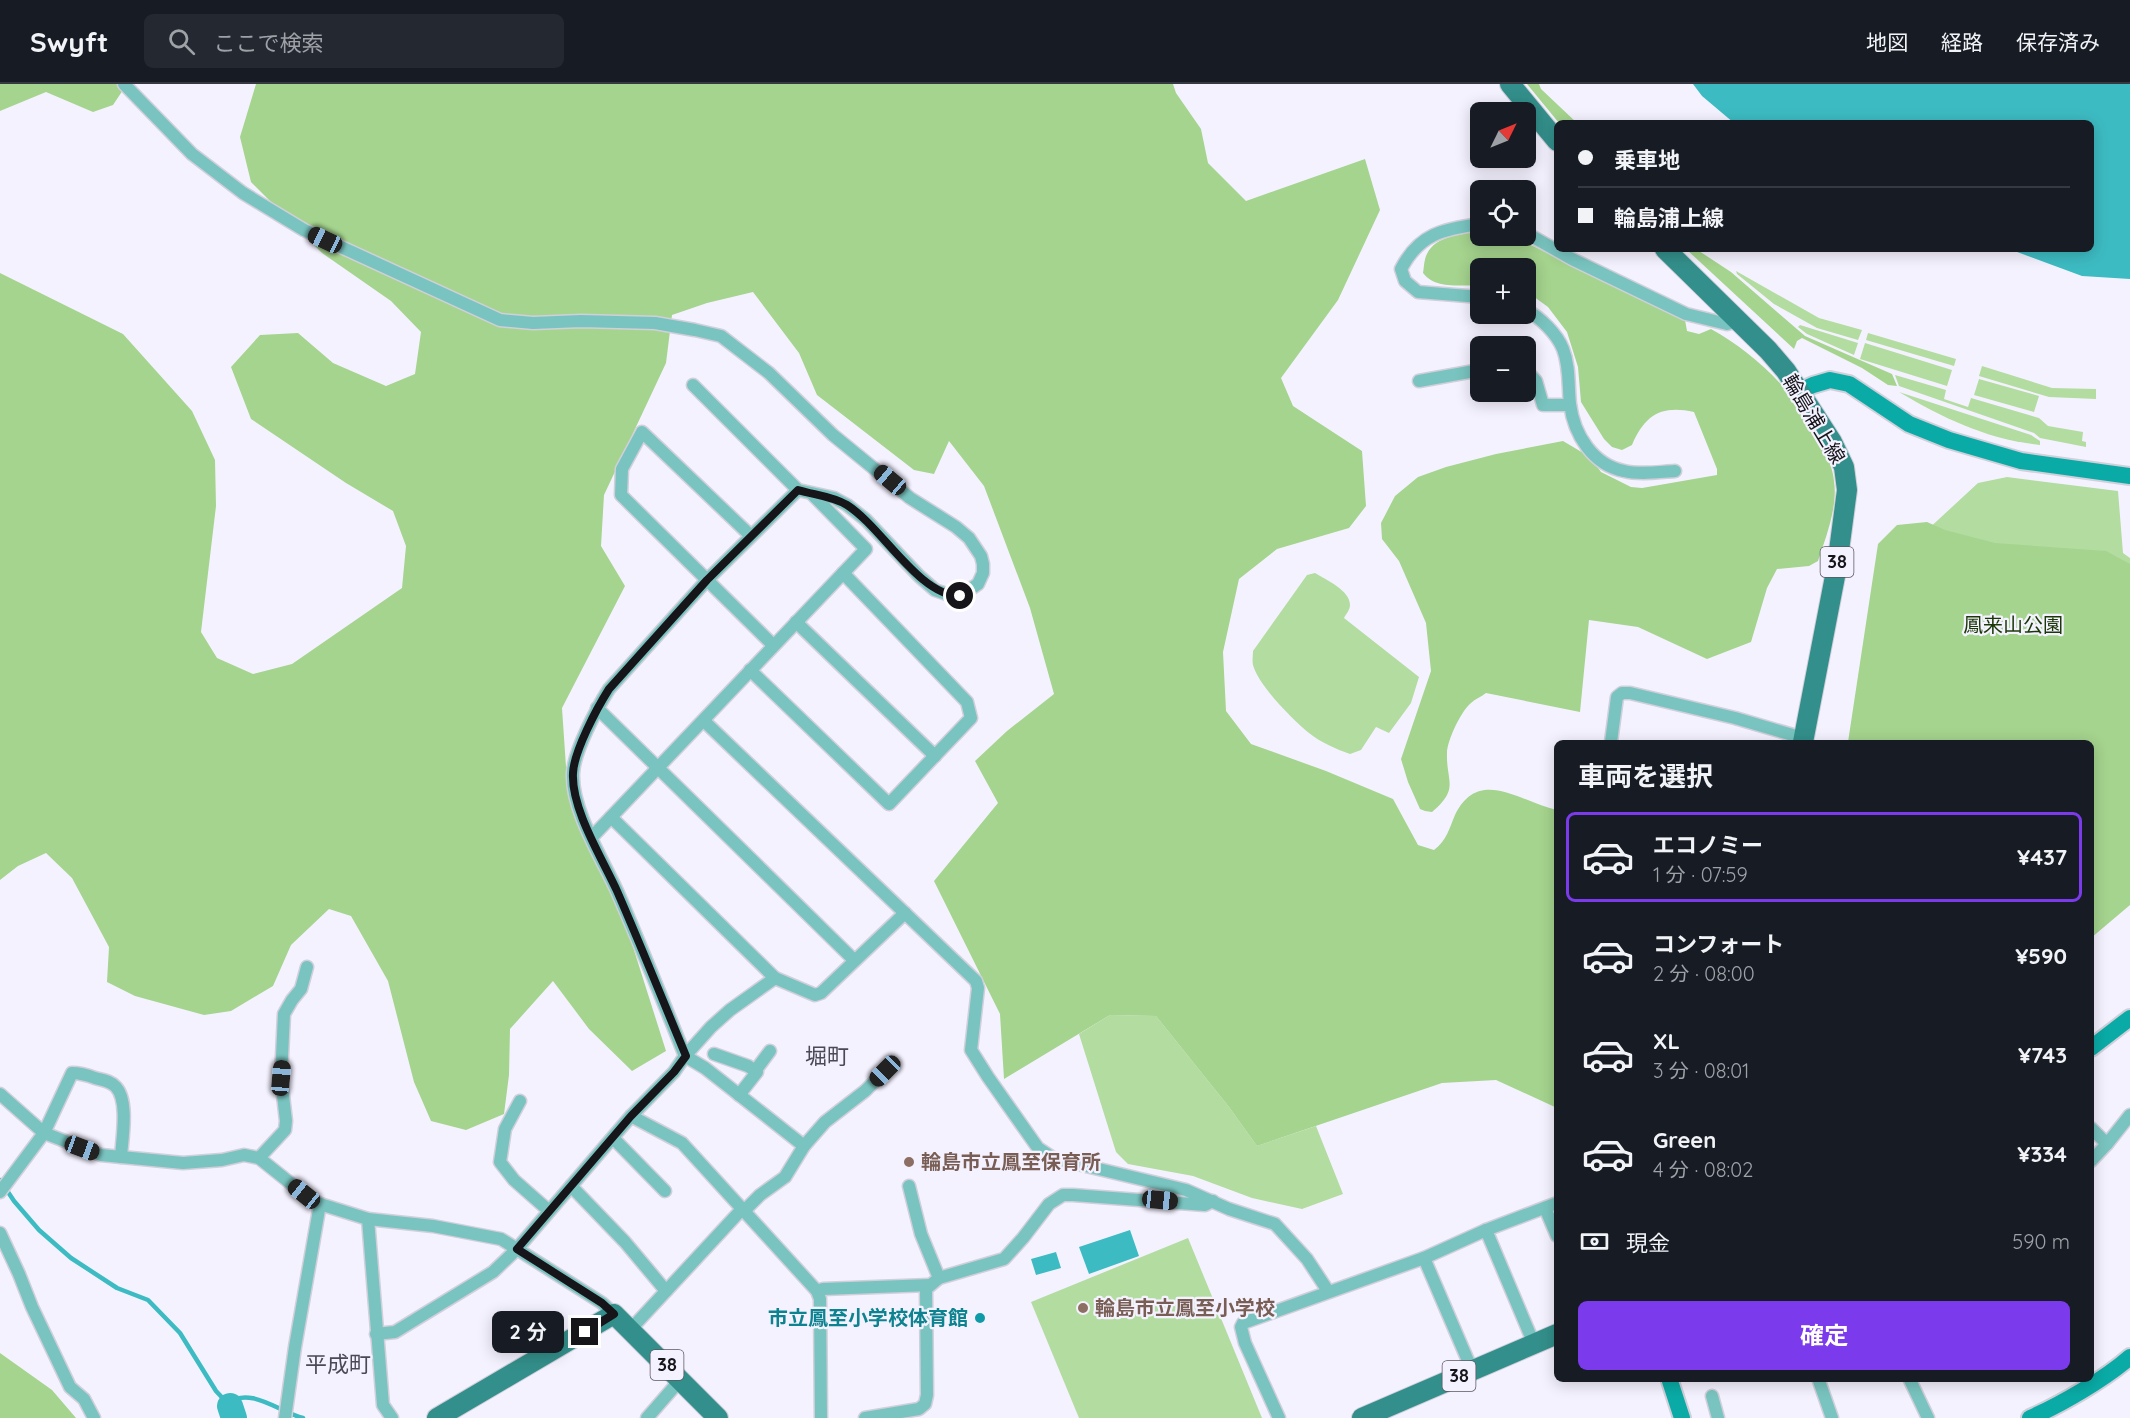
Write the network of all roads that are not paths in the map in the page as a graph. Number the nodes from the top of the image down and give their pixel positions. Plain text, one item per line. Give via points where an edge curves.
1 (124, 84) edge
2 (1510, 84) edge
3 (1554, 138) edge
4 (1470, 226) edge
5 (1536, 239) edge
6 (1554, 249) edge
7 (1560, 252) edge
8 (1668, 252) edge
9 (1470, 296) edge
10 (1536, 318) edge
11 (1738, 321) junction
12 (1470, 372) edge
13 (1419, 381) dead end
14 (1536, 381) edge
15 (693, 385) dead end
16 (1800, 391) junction
17 (1570, 405) junction
18 (1675, 471) dead end
19 (2130, 476) edge
20 (798, 490) junction
21 (813, 495) junction
22 (751, 536) junction
23 (843, 573) junction
24 (707, 580) junction
25 (796, 622) junction
26 (773, 645) junction
27 (750, 670) junction
28 (597, 708) junction
29 (704, 721) junction
30 (1611, 740) edge
31 (1803, 740) edge
32 (935, 756) junction
33 (658, 767) junction
34 (611, 817) junction
35 (592, 837) junction
36 (905, 913) junction
37 (854, 960) junction
38 (307, 967) dead end
39 (775, 978) junction
40 (2130, 1018) edge
41 (2094, 1046) edge
42 (770, 1051) dead end
43 (714, 1054) dead end
44 (686, 1056) junction
45 (755, 1071) junction
46 (885, 1071) dead end
47 (0, 1094) edge
48 (739, 1095) junction
49 (520, 1101) dead end
50 (2130, 1115) edge
51 (631, 1116) junction
52 (2094, 1131) edge
53 (44, 1133) junction
54 (613, 1138) junction
55 (2107, 1144) junction
56 (804, 1146) junction
57 (121, 1157) junction
58 (259, 1158) junction
59 (2094, 1158) edge
60 (571, 1186) junction
61 (909, 1186) dead end
62 (1, 1191) edge
63 (665, 1191) dead end
64 (1213, 1201) junction
65 (320, 1204) junction
66 (1551, 1205) edge
67 (744, 1209) junction
68 (548, 1210) junction
69 (368, 1219) junction
70 (1554, 1220) edge
71 (1486, 1230) junction
72 (0, 1233) edge
73 (517, 1249) junction
74 (1424, 1258) junction
75 (935, 1281) junction
76 (666, 1291) junction
77 (817, 1291) junction
78 (1328, 1291) junction
79 (614, 1314) junction
80 (630, 1330) junction
81 (376, 1334) junction
82 (1554, 1335) edge
83 (1534, 1344) junction
84 (2130, 1357) edge
85 (1470, 1371) junction
86 (681, 1379) junction
87 (2094, 1381) edge
88 (1670, 1382) edge
89 (1819, 1382) edge
90 (1911, 1382) edge
91 (2093, 1382) edge
92 (1712, 1396) dead end
93 (286, 1412) edge
94 (2040, 1416) edge
95 (94, 1418) edge
96 (392, 1418) edge
97 (437, 1418) edge
98 (647, 1418) edge
99 (718, 1418) edge
100 (821, 1418) edge
101 (865, 1418) edge
102 (1279, 1418) edge
103 (1362, 1418) edge
104 (1683, 1418) edge
105 (1718, 1418) edge
106 (1832, 1418) edge
107 (1928, 1418) edge

1 - 21 street via 192,154 243,192 304,230 500,320 655,323 721,336 769,373 833,435 910,498 969,538 983,564 978,584 960,596 935,590 847,505 834,498
2 - 3 main road
4 - 9 street via 1424,239 1401,269 1405,281 1418,292
5 - 6 street
7 - 11 street via 1686,314 1727,324
8 - 11 main road, 輪島浦上線 / 38
10 - 17 street via 1563,350
11 - 16 main road, 輪島浦上線 / 38 via 1768,350
12 - 13 street
14 - 17 street via 1544,405
15 - 20 street
16 - 19 street via 1830,380 1849,384 1909,424 1949,440 2022,461
16 - 31 main road, 輪島浦上線 / 38 via 1840,456 1847,480 1837,566
17 - 18 street via 1580,437 1601,462 1635,473
20 - 21 street
20 - 22 street
21 - 23 street via 866,549
22 - 24 street
22 - 24 street via 642,432 622,469 621,495
23 - 25 street
23 - 32 street via 967,702 971,718
24 - 26 street
24 - 28 street via 609,689
25 - 26 street
25 - 32 street
26 - 27 street
27 - 29 street
27 - 32 street via 889,804
28 - 33 street
28 - 35 street via 573,772 576,802
29 - 33 street
29 - 36 street
30 - 31 street via 1617,697 1622,693 1735,718
33 - 34 street
33 - 37 street
34 - 35 street
34 - 39 street
35 - 44 street
36 - 37 street
36 - 64 street via 976,981 971,1050 1038,1148 1053,1158 1186,1190
37 - 39 street via 815,995
38 - 58 street via 301,989 284,1014 281,1078 285,1130
39 - 44 street via 730,1010
40 - 41 street
42 - 45 street
43 - 45 street
44 - 48 street
44 - 51 street
45 - 48 street
46 - 56 street via 832,1115
47 - 53 street
48 - 56 street
49 - 68 street via 506,1129 500,1162
50 - 55 street
51 - 54 street
51 - 67 street via 682,1143
52 - 55 street
53 - 57 street via 101,1155
53 - 57 street via 72,1073 107,1081 120,1093 124,1111
53 - 62 street
54 - 60 street
54 - 63 street
55 - 59 street
56 - 67 street via 785,1177
57 - 58 street via 183,1163 244,1155
58 - 65 street
60 - 68 street
60 - 76 street
61 - 75 street
64 - 75 street via 1205,1205 1063,1195 1049,1204 1004,1259
64 - 78 street via 1275,1224 1307,1259
65 - 69 street
65 - 93 street
66 - 70 street
66 - 71 street
67 - 76 street
67 - 77 street
68 - 73 street
69 - 73 street via 501,1239
69 - 81 street
71 - 74 street
71 - 83 street
72 - 95 street via 70,1387 84,1399
73 - 79 street
73 - 81 street via 493,1272 395,1332
74 - 78 street
74 - 85 street via 1470,1363
75 - 77 street
75 - 101 street via 926,1289 925,1404 919,1409
76 - 80 street
77 - 100 street
78 - 102 street via 1241,1325 1245,1343
79 - 80 main road, 38
79 - 97 main road
80 - 86 main road, 38
81 - 96 street via 383,1405
82 - 83 main road, 38
83 - 85 main road, 38
84 - 87 street
85 - 103 main road, 38
86 - 98 street
86 - 99 main road, 38
88 - 104 street
89 - 106 street
90 - 107 street
91 - 94 street
92 - 105 street

